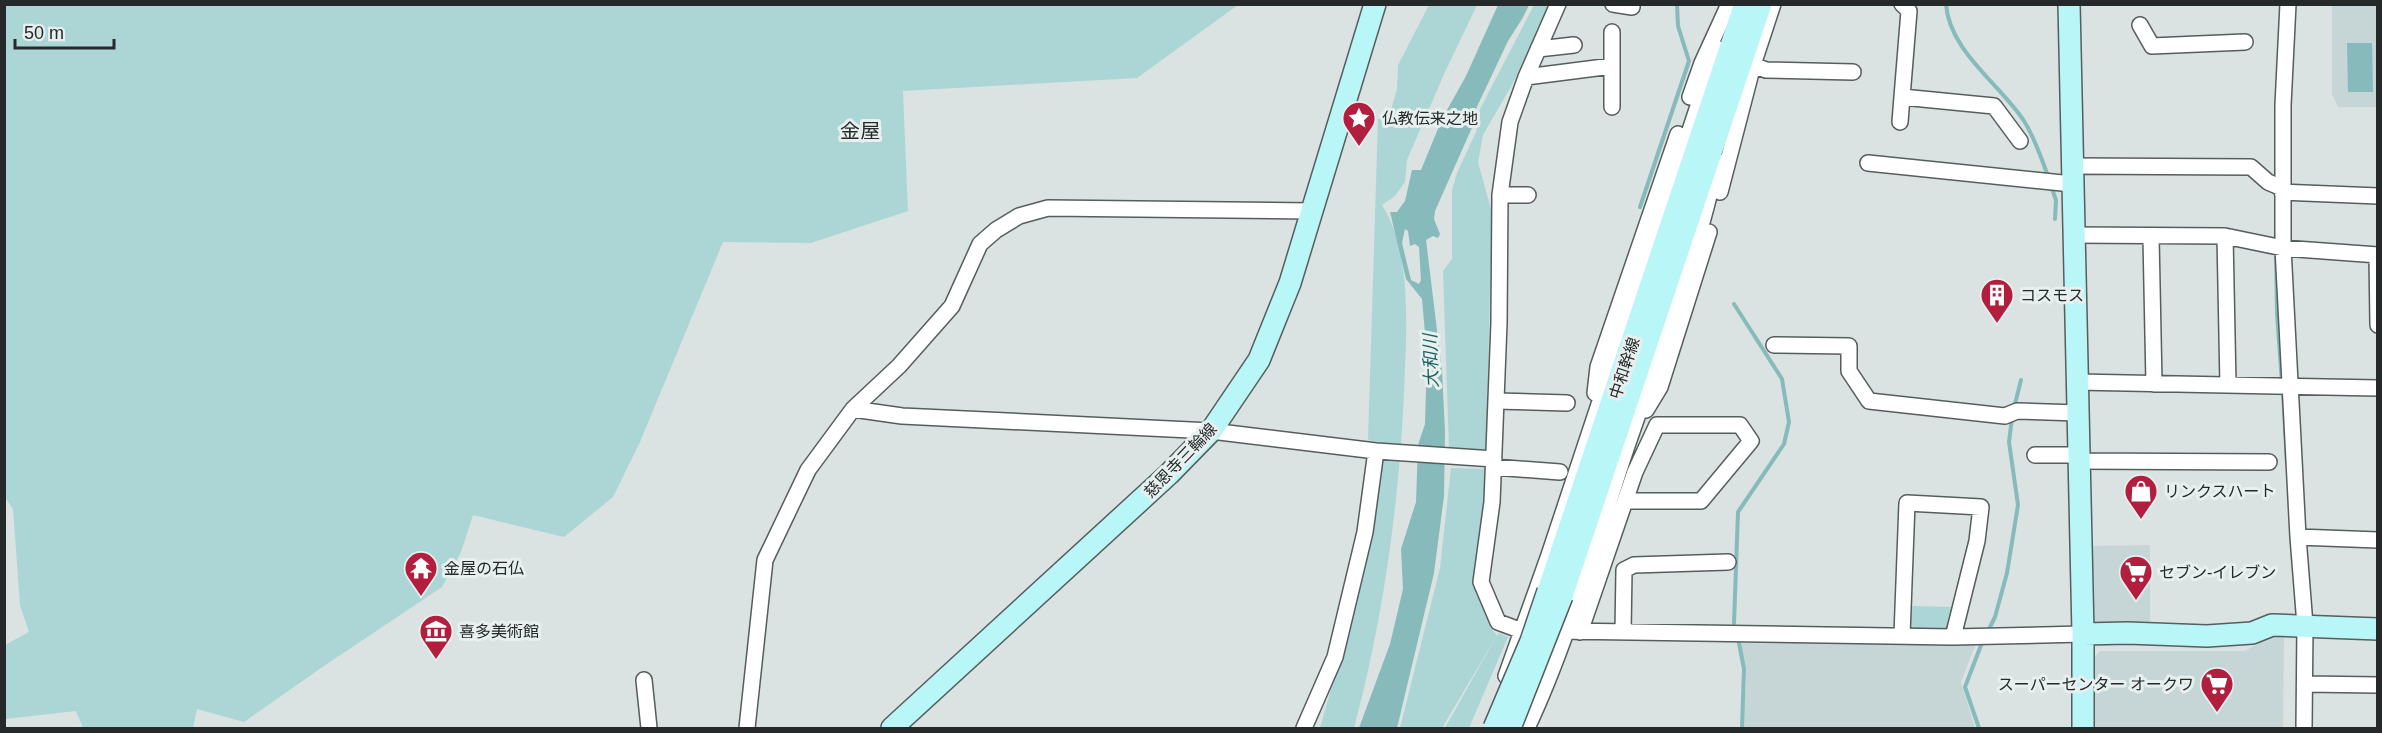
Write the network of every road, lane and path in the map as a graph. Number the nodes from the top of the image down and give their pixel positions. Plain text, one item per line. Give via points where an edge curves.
1 (1375, 4) edge
2 (1557, 4) edge
3 (1613, 4) edge
4 (1632, 4) edge
5 (1729, 4) edge
6 (1744, 4) edge
7 (1761, 4) edge
8 (1773, 4) edge
9 (1902, 4) edge
10 (2069, 4) edge
11 (2288, 4) edge
12 (2140, 25) dead end
13 (1612, 32) dead end
14 (2245, 42) dead end
15 (1574, 45) dead end
16 (1538, 49) junction
17 (1753, 65) junction
18 (1612, 66) junction
19 (1853, 72) dead end
20 (1526, 77) junction
21 (1902, 97) junction
22 (1729, 102) junction
23 (1612, 108) dead end
24 (1900, 122) dead end
25 (2020, 141) dead end
26 (1868, 163) dead end
27 (2072, 175) junction
28 (2278, 188) junction
29 (1500, 195) junction
30 (1528, 195) dead end
31 (2378, 196) edge
32 (1313, 211) junction
33 (2072, 235) junction
34 (2225, 236) junction
35 (2151, 237) junction
36 (2276, 247) junction
37 (2377, 255) edge
38 (2378, 325) edge
39 (1774, 345) dead end
40 (2077, 382) junction
41 (2154, 384) junction
42 (2228, 385) junction
43 (2284, 387) junction
44 (2378, 388) edge
45 (1496, 401) junction
46 (1567, 403) dead end
47 (853, 409) junction
48 (2078, 413) junction
49 (1593, 420) junction
50 (1211, 431) junction
51 (1629, 440) junction
52 (1376, 452) junction
53 (2036, 455) dead end
54 (2078, 458) junction
55 (2269, 462) dead end
56 (1494, 463) junction
57 (1560, 472) dead end
58 (1626, 501) junction
59 (2298, 537) junction
60 (2378, 540) edge
61 (1728, 562) dead end
62 (1555, 593) junction
63 (2296, 625) junction
64 (2378, 629) edge
65 (1522, 631) junction
66 (1572, 631) junction
67 (1623, 632) junction
68 (2083, 634) junction
69 (1902, 635) junction
70 (1953, 637) junction
71 (644, 680) dead end
72 (2305, 684) junction
73 (2378, 685) edge
74 (649, 729) edge
75 (747, 729) edge
76 (892, 729) edge
77 (1304, 729) edge
78 (1483, 729) edge
79 (1494, 729) edge
80 (1510, 729) edge
81 (1527, 729) edge
82 (2083, 729) edge
83 (2304, 729) edge

1 - 32 main road, 慈恩寺三輪線
2 - 16 street
3 - 4 street
5 - 49 street via 1702,63 1598,367
6 - 49 street via 1705,85
6 - 62 main road, 中和幹線
7 - 22 main road, 中和幹線
8 - 17 street
9 - 21 street via 1909,11
10 - 27 main road
11 - 28 street
12 - 14 street via 2152,46
13 - 18 street
15 - 16 street
16 - 20 street
17 - 19 street via 1766,70
17 - 51 street via 1702,260 1660,387
18 - 20 street
18 - 23 street
20 - 29 street via 1510,122
21 - 24 street
21 - 25 street via 1994,106
22 - 51 street via 1700,231
22 - 62 main road, 中和幹線
26 - 27 street
27 - 28 street via 2251,167
27 - 33 main road
28 - 31 street
28 - 36 street
29 - 30 street
29 - 45 street
32 - 47 street via 1048,208 1019,216 980,244 952,306 899,366
32 - 50 main road, 慈恩寺三輪線 via 1259,360
33 - 35 street
33 - 40 main road
34 - 35 street
34 - 36 street
34 - 42 street
35 - 41 street
36 - 37 street
36 - 43 street
37 - 38 street
39 - 48 street via 1849,346 1849,371 1869,401 2011,414
40 - 41 street
40 - 48 main road
41 - 42 street
42 - 43 street
43 - 44 street
43 - 59 street
45 - 46 street
45 - 56 street
47 - 50 street via 902,416
47 - 75 street via 808,470 765,560
48 - 54 main road
49 - 65 street
50 - 52 street
50 - 76 main road, 慈恩寺三輪線
51 - 66 street
52 - 56 street
52 - 77 street via 1365,532 1335,657
53 - 54 street
54 - 55 street
54 - 68 main road
56 - 57 street
56 - 65 street via 1481,582 1498,622
58 - 58 street via 1657,425 1740,425 1751,441 1701,501
58 - 66 street
59 - 60 street
59 - 63 street
61 - 67 street via 1634,565 1624,570
62 - 79 main road, 中和幹線, bridge
62 - 80 main road, 中和幹線, bridge
63 - 64 main road
63 - 68 main road via 2207,636
63 - 72 street
65 - 78 street
66 - 67 street
66 - 81 street
67 - 69 street
68 - 70 street
68 - 82 main road
69 - 70 street
69 - 70 street via 1907,503 1982,507
71 - 74 street
72 - 73 street
72 - 83 street

